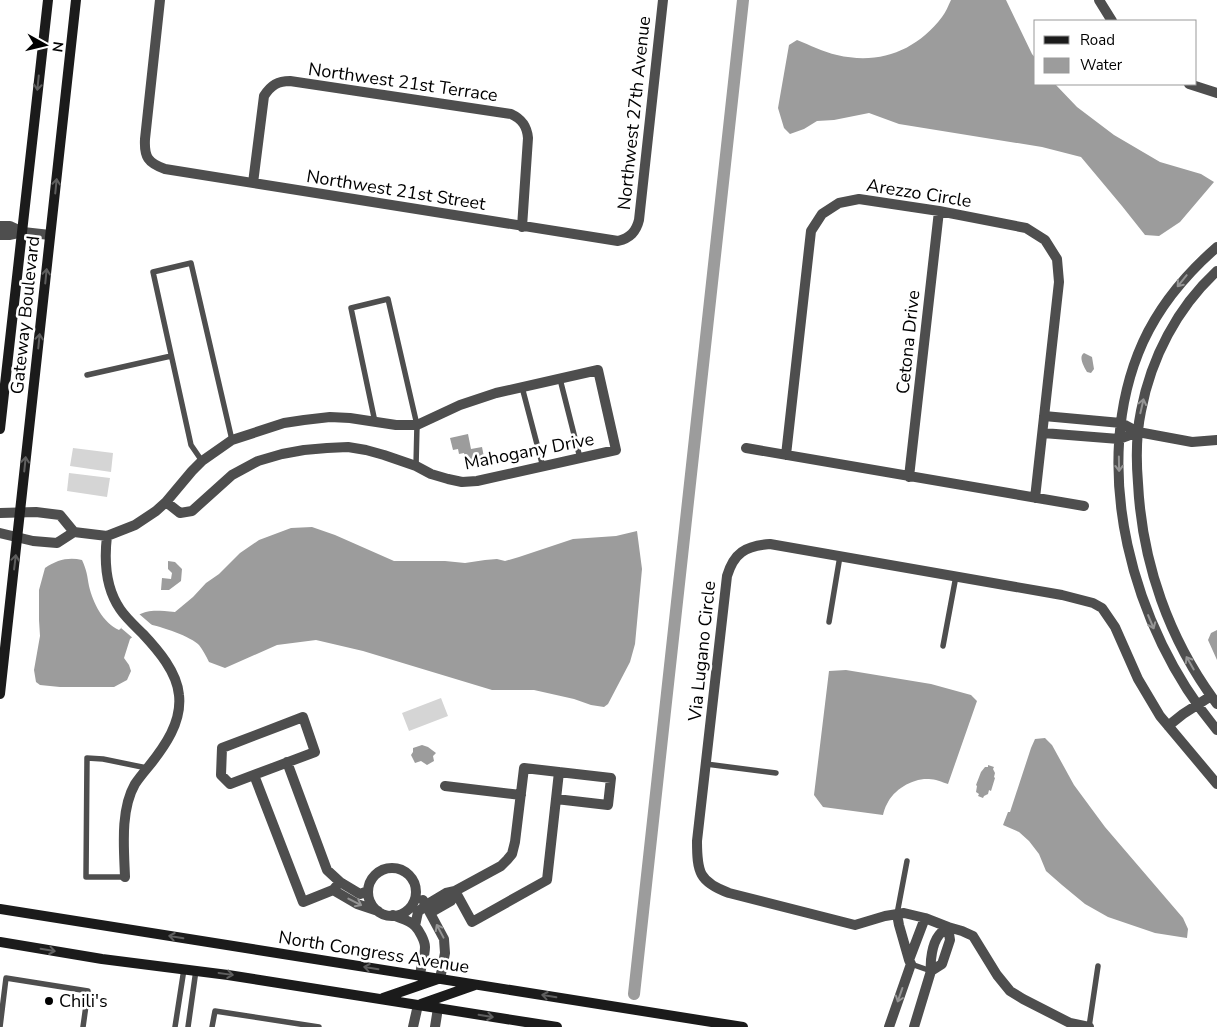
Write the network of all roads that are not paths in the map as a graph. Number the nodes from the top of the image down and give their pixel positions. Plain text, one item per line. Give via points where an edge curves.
1 (48, 0) edge
2 (76, 0) edge
3 (160, 0) edge
4 (663, 0) edge
5 (1099, 0) edge
6 (1111, 20) edge
7 (1192, 85) edge
8 (1217, 93) edge
9 (253, 183) junction
10 (939, 211) junction
11 (0, 226) edge
12 (522, 227) junction
13 (637, 228) joint
14 (22, 232) junction
15 (0, 235) edge
16 (50, 235) junction
17 (1217, 247) edge
18 (1217, 271) edge
19 (171, 356) junction
20 (87, 375) dead end
21 (560, 379) junction
22 (522, 387) junction
23 (1044, 416) junction
24 (1077, 419) junction
25 (375, 422) junction
26 (1122, 423) junction
27 (417, 425) junction
28 (0, 429) edge
29 (1138, 432) junction
30 (1043, 433) junction
31 (1076, 435) junction
32 (1119, 439) junction
33 (232, 440) junction
34 (1217, 440) edge
35 (746, 448) dead end
36 (786, 454) junction
37 (580, 458) junction
38 (202, 461) junction
39 (416, 466) junction
40 (543, 467) junction
41 (909, 477) junction
42 (1035, 498) junction
43 (166, 502) junction
44 (1084, 506) dead end
45 (20, 512) junction
46 (0, 513) edge
47 (74, 532) junction
48 (0, 533) edge
49 (107, 536) junction
50 (18, 538) junction
51 (840, 556) junction
52 (956, 576) junction
53 (830, 622) dead end
54 (943, 646) dead end
55 (0, 694) edge
56 (1214, 700) edge
57 (1197, 704) junction
58 (1168, 726) junction
59 (1217, 730) edge
60 (287, 762) junction
61 (706, 764) junction
62 (147, 768) junction
63 (559, 772) junction
64 (776, 773) dead end
65 (254, 775) junction
66 (1217, 784) edge
67 (445, 786) dead end
68 (521, 795) junction
69 (556, 799) junction
70 (907, 861) dead end
71 (124, 877) joint
72 (340, 882) junction
73 (415, 886) junction
74 (333, 890) junction
75 (368, 891) junction
76 (455, 891) junction
77 (0, 909) edge
78 (428, 909) junction
79 (378, 911) junction
80 (898, 914) junction
81 (393, 916) junction
82 (924, 918) junction
83 (415, 926) junction
84 (948, 927) junction
85 (0, 942) edge
86 (910, 962) junction
87 (1098, 966) dead end
88 (184, 969) junction
89 (196, 970) junction
90 (931, 971) junction
91 (420, 975) junction
92 (440, 978) junction
93 (476, 984) junction
94 (380, 999) junction
95 (418, 1005) junction
96 (438, 1008) junction
97 (0, 1027) edge
98 (83, 1027) edge
99 (175, 1027) edge
100 (188, 1027) edge
101 (212, 1027) edge
102 (319, 1027) edge
103 (413, 1027) edge
104 (435, 1027) edge
105 (557, 1027) edge
106 (744, 1027) edge
107 (889, 1027) edge
108 (914, 1027) edge
109 (1089, 1027) edge

1 -> 14 main road, Gateway Boulevard
16 -> 2 main road, Gateway Boulevard
3 - 9 street, Northwest 21st Street via 144,152 148,160 165,169
4 - 13 street, Northwest 27th Avenue
5 - 6 street
7 - 8 street
9 - 12 street, Northwest 21st Street
9 - 12 street, Northwest 21st Terrace via 264,96 274,84 282,81 511,114 524,123 528,138
10 - 23 street, Arezzo Circle via 1026,228 1045,240 1057,260 1059,282
10 - 36 street, Arezzo Circle via 860,199 840,203 822,214 811,231
10 - 41 street, Cetona Drive
11 - 14 street via 10,226
12 - 13 street, Northwest 21st Street via 618,242 632,235
14 - 15 street
14 - 16 street
14 - 28 main road, Gateway Boulevard
45 -> 16 main road, Gateway Boulevard
17 -> 26 street via 1167,300 1152,326 1132,372
29 -> 18 street via 1149,379 1169,331
19 - 20 lane
19 - 33 lane via 153,272 191,263
19 - 38 lane via 191,445
21 - 22 street, Mahogany Drive
21 - 37 lane
21 - 37 street, Mahogany Drive via 598,370 616,450
22 - 27 street, Mahogany Drive via 460,405
22 - 40 lane
23 - 24 street
23 - 30 street, Arezzo Circle
24 - 26 street
24 - 31 street
25 - 27 street, Mahogany Drive
25 - 27 lane via 352,308 388,299
25 - 33 street, Mahogany Drive via 330,417 304,420
26 - 29 street
26 - 32 street
27 - 39 lane
29 - 32 street
29 - 34 street via 1192,442
56 -> 29 street via 1168,619 1148,559 1138,498
30 - 31 street
30 - 42 street, Arezzo Circle
31 - 32 street
32 -> 57 street via 1124,531 1140,594 1176,672
33 - 38 street, Mahogany Drive
35 - 36 street
36 - 41 street
37 - 40 street, Mahogany Drive
38 - 43 street, Mahogany Drive
39 - 40 street, Mahogany Drive via 431,474 462,482
39 - 43 street, Mahogany Drive via 348,448 304,450 258,461 232,475 192,511 180,513
41 - 42 street
42 - 44 street
43 - 49 street, Mahogany Drive via 135,525
45 - 46 street
45 - 47 street via 60,515
45 - 50 main road, Gateway Boulevard
47 - 49 street, Mahogany Drive
47 - 50 street via 57,543
48 - 50 street
49 - 62 street via 106,568 110,590 118,607 167,664 179,695 179,708 171,734
55 -> 50 main road, Gateway Boulevard
51 - 52 street, Via Lugano Circle
51 - 53 lane
51 - 61 street, Via Lugano Circle via 770,544 752,547 737,555 727,576
52 - 54 lane
52 - 58 street, Via Lugano Circle via 1062,595 1102,608 1115,627 1138,679
56 - 57 street
57 - 58 street
57 - 59 street
58 - 66 street, Via Lugano Circle
60 - 65 street
60 - 65 street via 315,752 303,717 222,748 221,775 230,784
60 - 72 street via 327,870
61 - 64 lane
61 - 80 street, Via Lugano Circle via 697,841 701,873 715,888 855,925
62 - 71 street via 135,784 125,816
62 - 71 lane via 87,758 86,877
63 - 68 street via 524,768
63 - 69 street
63 - 69 street via 611,778 608,805
65 - 74 street via 303,902
67 - 68 street
68 - 76 street via 512,854 501,866
69 - 76 street via 547,880 472,922
70 - 80 lane
72 - 74 street
72 - 75 street via 360,894
73 - 75 street via 408,874 394,868 379,872
73 - 78 street
73 - 81 street via 416,895 410,907
74 -> 79 street via 357,904
75 - 79 street
76 - 78 street via 450,901
91 -> 77 main road, North Congress Avenue
78 - 83 street via 418,912
92 -> 78 street via 444,939
79 - 81 street
80 - 82 street, Via Lugano Circle
80 - 86 street
81 - 83 street
82 - 84 street, Via Lugano Circle
82 - 86 street
83 - 91 street via 425,945
84 - 90 street via 950,940 942,964
84 - 109 street, Via Lugano Circle via 973,936 1010,991 1070,1023
85 -> 88 main road
86 - 90 lane
86 -> 107 street
87 - 109 lane
88 - 89 main road
88 - 99 lane
89 -> 94 main road
89 - 100 lane
90 - 108 street
91 - 92 main road, North Congress Avenue
92 - 93 main road, North Congress Avenue
92 - 94 main road
93 - 95 main road
106 -> 93 main road, North Congress Avenue
94 - 95 main road
95 - 96 main road
95 - 103 street
96 - 104 street
96 -> 105 main road
97 - 98 lane via 6,978 88,991
101 - 102 lane via 215,1011

